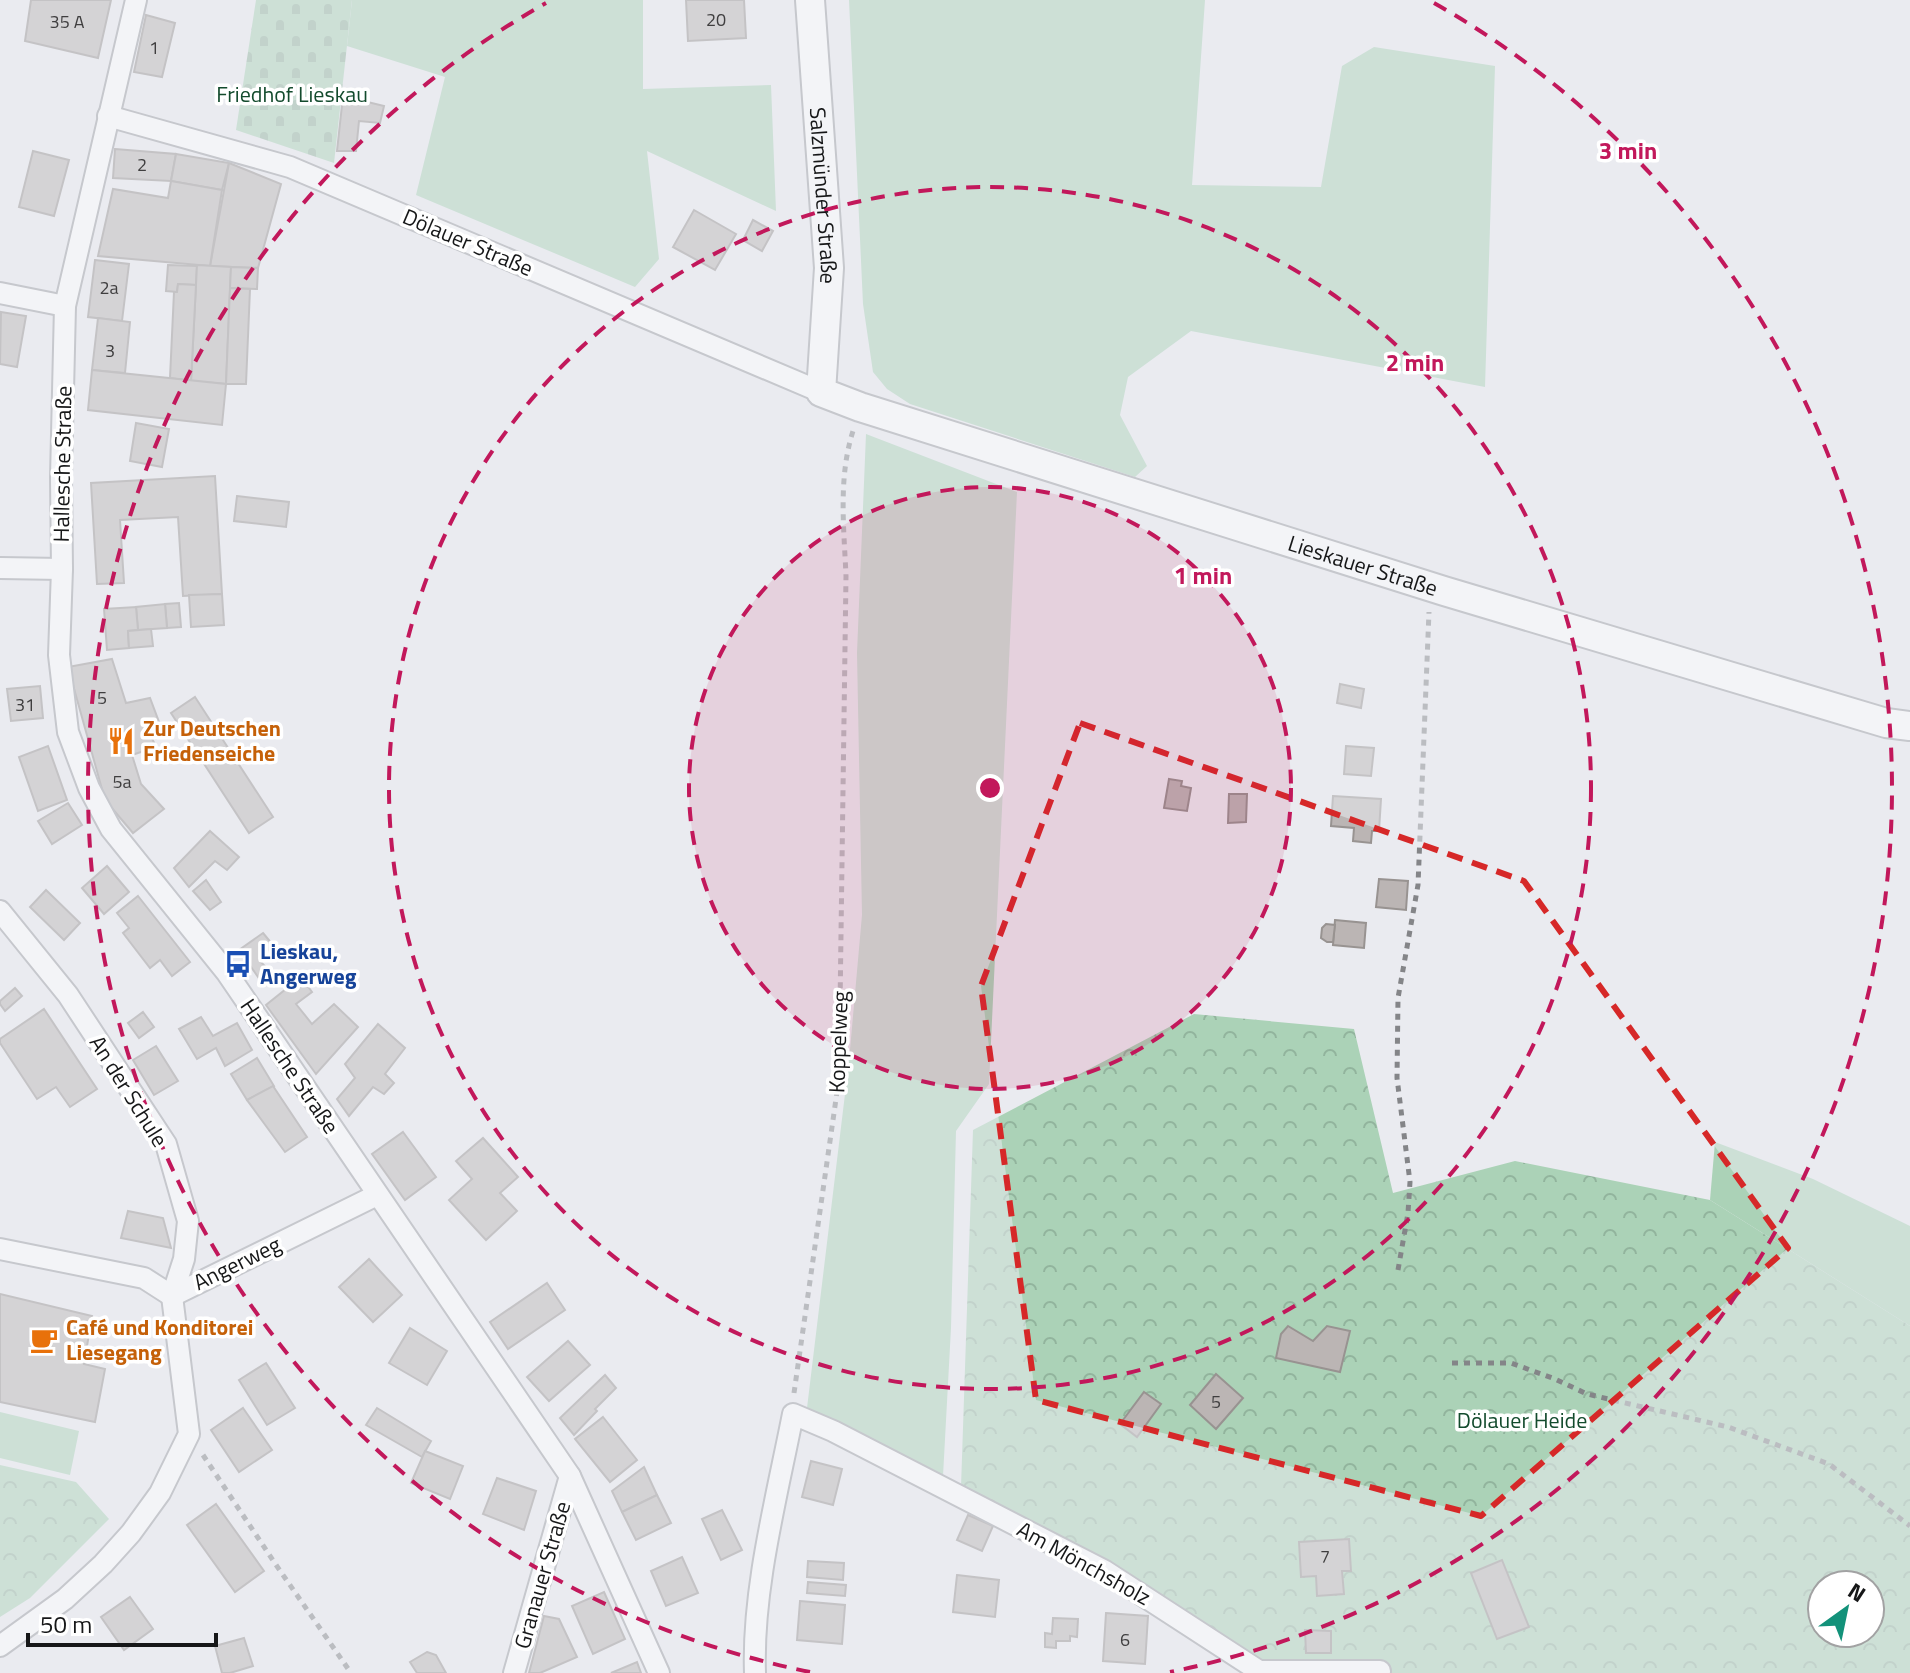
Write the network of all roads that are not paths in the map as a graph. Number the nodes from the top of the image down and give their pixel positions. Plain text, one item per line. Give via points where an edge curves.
1 (136, 0) edge
2 (810, 0) edge
3 (108, 116) junction
4 (0, 293) edge
5 (65, 306) junction
6 (821, 392) junction
7 (0, 568) edge
8 (62, 569) junction
9 (1910, 726) edge
10 (0, 911) edge
11 (377, 1195) junction
12 (0, 1249) edge
13 (172, 1296) junction
14 (570, 1476) junction
15 (0, 1646) edge
16 (1380, 1671) edge
17 (514, 1673) edge
18 (659, 1673) edge
19 (755, 1673) edge

1 - 3 street, Hallesche Straße
2 - 6 street, Salzmünder Straße via 829,268
3 - 5 street, Hallesche Straße
3 - 6 street, Dölauer Straße via 290,167
4 - 5 street
5 - 8 street, Hallesche Straße
6 - 9 street, Lieskauer Straße via 1432,587
7 - 8 street
8 - 11 street, Hallesche Straße via 59,655 68,732 89,788 111,829 227,973
10 - 13 street, An der Schule via 68,995 166,1144 188,1221 184,1259
11 - 13 street, Angerweg
11 - 14 street, Hallesche Straße
12 - 13 street, Angerweg via 144,1278
13 - 15 street via 189,1434 160,1493 131,1533 65,1599
14 - 17 street, Granauer Straße
14 - 18 street, Hallesche Straße
16 - 19 street, Am Mönchsholz via 1259,1671 1105,1571 793,1414 766,1551

